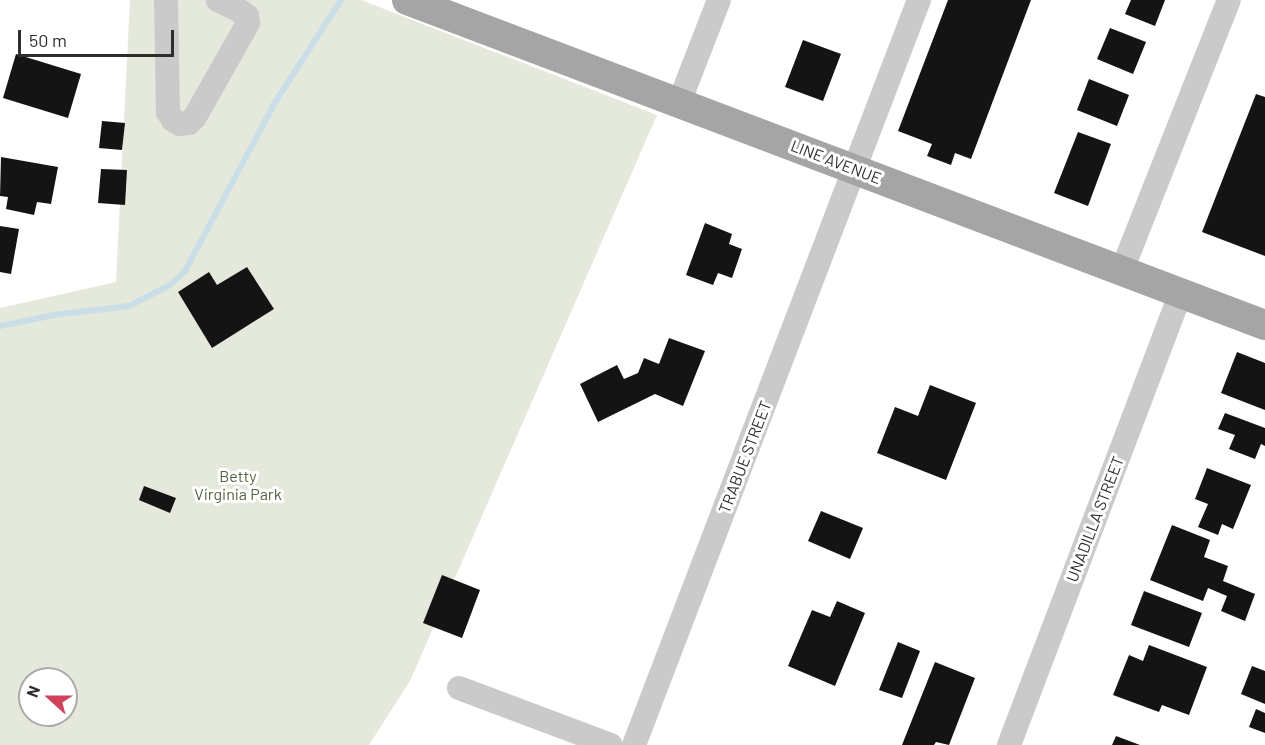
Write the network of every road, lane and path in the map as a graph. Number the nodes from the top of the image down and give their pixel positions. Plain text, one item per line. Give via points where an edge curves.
1 (166, 0) edge
2 (217, 0) edge
3 (407, 0) edge
4 (719, 0) edge
5 (919, 0) edge
6 (1229, 0) edge
7 (679, 103) junction
8 (856, 170) junction
9 (1122, 270) junction
10 (1181, 293) junction
11 (1264, 321) edge
12 (459, 688) dead end
13 (611, 745) edge
14 (634, 745) edge
15 (1009, 745) edge

1 - 2 street via 168,112 180,124 195,117 248,22 240,11
3 - 7 main road, LINE AVENUE
4 - 7 street
5 - 8 street, TRABUE STREET
6 - 9 street
7 - 8 main road, LINE AVENUE
8 - 9 main road, LINE AVENUE
8 - 14 street, TRABUE STREET
9 - 10 main road, LINE AVENUE
10 - 11 main road, LINE AVENUE
10 - 15 street, UNADILLA STREET
12 - 13 street

